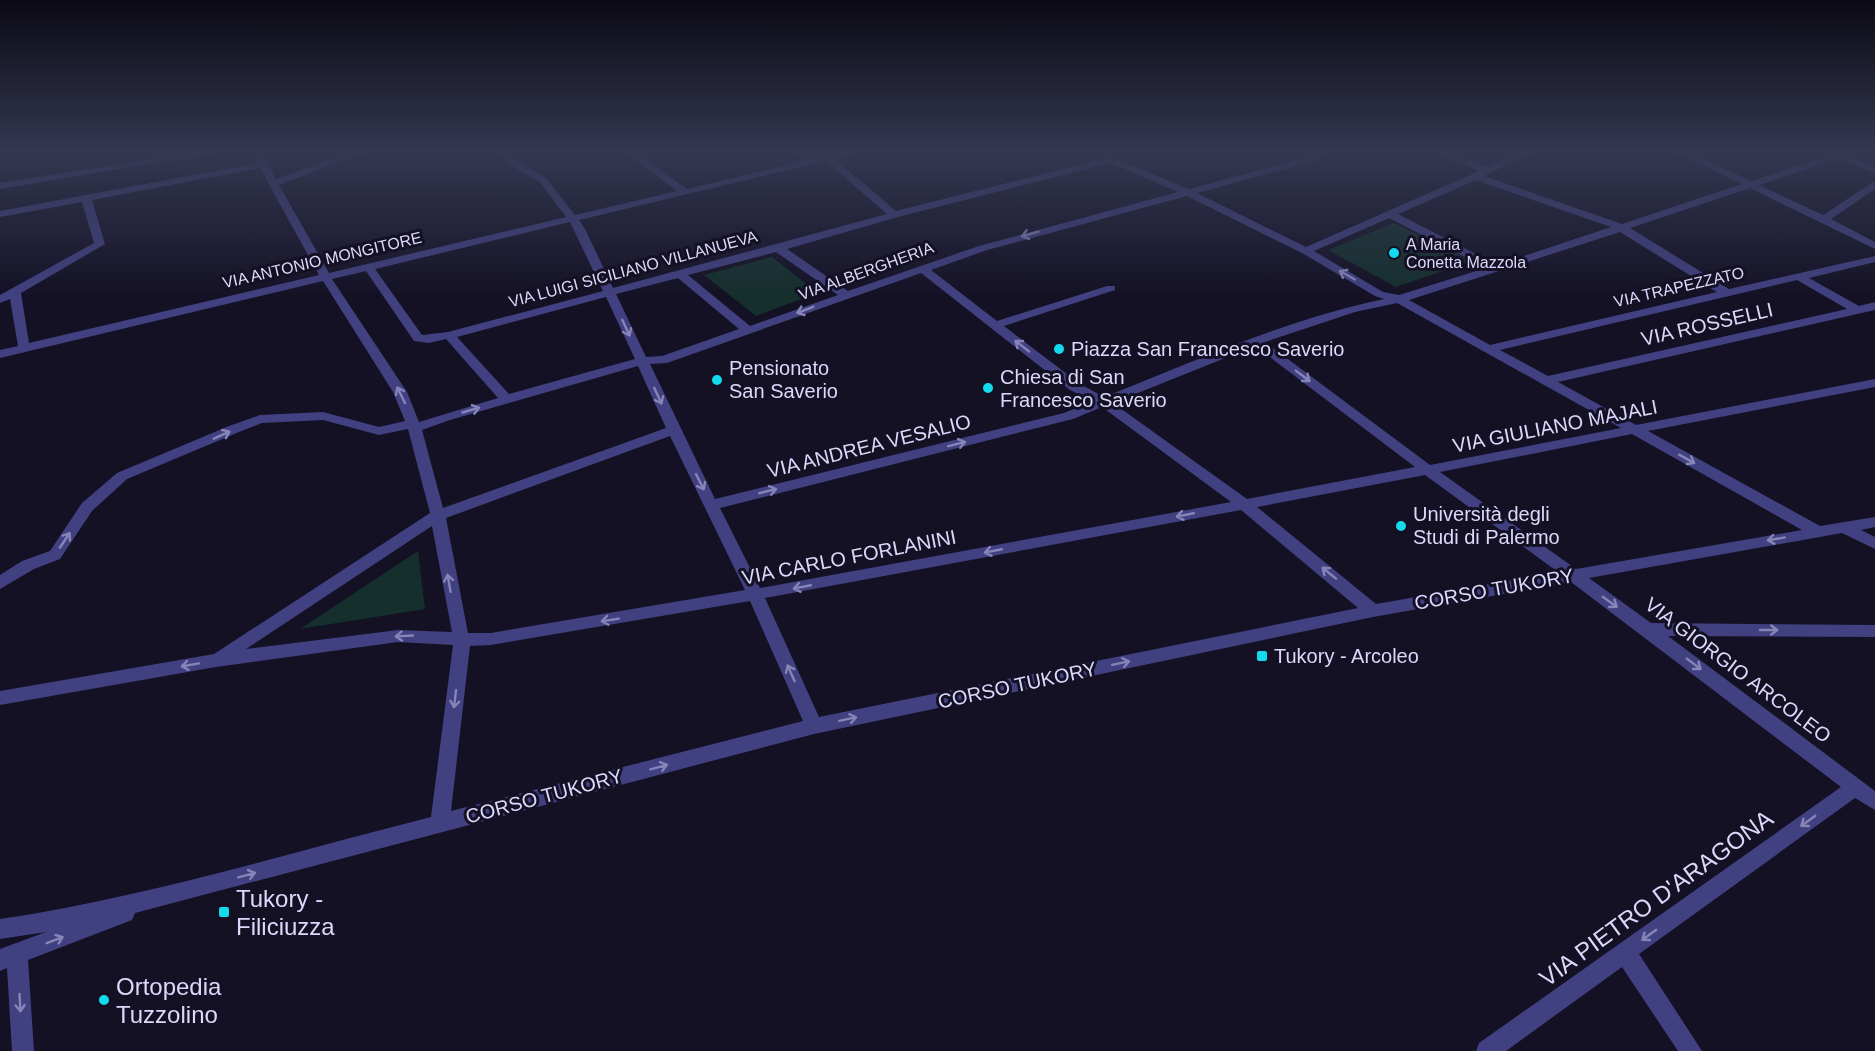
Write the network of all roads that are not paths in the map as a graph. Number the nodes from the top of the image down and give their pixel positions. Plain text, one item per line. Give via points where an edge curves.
1 (80, 199) edge
2 (86, 199) edge
3 (282, 199) edge
4 (559, 199) edge
5 (655, 199) edge
6 (876, 199) edge
7 (957, 199) edge
8 (1160, 199) edge
9 (1201, 199) edge
10 (1427, 199) edge
11 (1540, 199) edge
12 (1706, 199) edge
13 (1780, 199) edge
14 (1853, 199) edge
15 (0, 214) edge
16 (894, 215) junction
17 (1391, 215) junction
18 (574, 218) junction
19 (1824, 219) junction
20 (1620, 227) junction
21 (1875, 246) edge
22 (778, 248) junction
23 (1306, 251) junction
24 (1875, 259) edge
25 (368, 266) junction
26 (921, 268) junction
27 (1496, 269) junction
28 (680, 273) junction
29 (325, 276) junction
30 (1798, 276) junction
31 (1112, 288) dead end
32 (15, 292) junction
33 (609, 292) junction
34 (1725, 292) junction
35 (846, 295) junction
36 (1399, 299) junction
37 (0, 300) edge
38 (1875, 306) edge
39 (1857, 310) junction
40 (995, 325) junction
41 (749, 331) junction
42 (449, 335) junction
43 (1256, 340) junction
44 (24, 348) junction
45 (1491, 348) junction
46 (0, 354) edge
47 (642, 361) junction
48 (1549, 380) junction
49 (1875, 383) edge
50 (507, 400) junction
51 (1104, 402) junction
52 (414, 425) junction
53 (674, 430) junction
54 (1635, 430) junction
55 (1429, 471) junction
56 (1243, 504) junction
57 (711, 505) junction
58 (438, 515) junction
59 (1875, 522) edge
60 (1843, 527) junction
61 (1818, 532) junction
62 (1875, 544) edge
63 (1572, 575) junction
64 (0, 583) edge
65 (756, 596) junction
66 (1373, 611) junction
67 (1648, 629) junction
68 (1875, 631) edge
69 (462, 640) junction
70 (216, 660) junction
71 (0, 698) edge
72 (814, 726) junction
73 (1855, 787) junction
74 (1875, 802) edge
75 (440, 824) junction
76 (170, 896) junction
77 (0, 929) edge
78 (1625, 952) junction
79 (9, 957) edge
80 (22, 1051) edge
81 (1486, 1051) edge
82 (1691, 1051) edge

1 - 15 street
2 - 32 street via 100,243
3 - 29 street
4 - 18 street
5 - 18 street, VIA ANTONIO MONGITORE
6 - 16 street
7 - 16 street, VIA LUIGI SICILIANO VILLANUEVA
8 -> 26 street, VIA ALBERGHERIA
9 - 23 street, VIA LUIGI SICILIANO VILLANUEVA
10 - 17 street
11 - 20 street
12 - 20 street, VIA ANDREA VESALIO
13 - 19 street
14 - 19 street
16 - 22 street, VIA LUIGI SICILIANO VILLANUEVA
17 - 23 street
17 - 27 street
18 - 25 street, VIA ANTONIO MONGITORE
18 - 33 street
19 - 21 street
20 - 27 street, VIA ANDREA VESALIO
20 - 34 street
22 - 28 street, VIA LUIGI SICILIANO VILLANUEVA
22 - 35 street
36 -> 23 street, VIA LUIGI SICILIANO VILLANUEVA via 1379,294
24 - 30 street, VIA TRAPEZZATO
25 - 29 street, VIA ANTONIO MONGITORE
25 - 42 street, VIA LUIGI SICILIANO VILLANUEVA via 418,338
26 - 35 street, VIA ALBERGHERIA
26 - 40 street
27 - 36 street, VIA ANDREA VESALIO
28 - 33 street, VIA LUIGI SICILIANO VILLANUEVA
28 - 41 street
29 - 44 street, VIA ANTONIO MONGITORE
52 -> 29 street via 400,392
30 - 34 street, VIA TRAPEZZATO
30 - 39 street
31 - 40 street
32 - 37 street
32 - 44 street
33 - 42 street, VIA LUIGI SICILIANO VILLANUEVA
33 -> 47 street
34 - 45 street, VIA TRAPEZZATO
35 -> 41 street, VIA ALBERGHERIA
36 - 43 street, VIA ANDREA VESALIO via 1352,309
36 - 45 street, VIA LUIGI SICILIANO VILLANUEVA
38 - 39 street, VIA ROSSELLI
39 - 48 street, VIA ROSSELLI
51 -> 40 street via 1075,387
41 - 47 street, VIA ALBERGHERIA via 663,360
42 - 50 street
43 - 51 street, VIA ANDREA VESALIO
43 -> 55 street, VIA GIORGIO ARCOLEO
44 - 46 street, VIA ANTONIO MONGITORE
45 - 48 street, VIA LUIGI SICILIANO VILLANUEVA
47 - 50 street, VIA ALBERGHERIA
47 -> 53 street
48 - 54 street, VIA LUIGI SICILIANO VILLANUEVA
49 - 54 street, VIA GIULIANO MAJALI
52 -> 50 street, VIA ALBERGHERIA
51 - 56 street
57 -> 51 street, VIA ANDREA VESALIO via 1068,416
52 - 58 street
64 -> 52 street, VIA ALBERGHERIA via 28,565 55,555 87,507 122,476 260,419 323,416 379,431
53 -> 57 street
53 - 58 street
54 - 55 street, VIA GIULIANO MAJALI
54 -> 61 street, VIA LUIGI SICILIANO VILLANUEVA
55 - 56 street, VIA GIULIANO MAJALI
55 - 63 street, VIA GIORGIO ARCOLEO
56 -> 65 street, VIA CARLO FORLANINI
66 -> 56 street
57 - 65 street
69 -> 58 street
58 - 70 street
59 - 60 street, CORSO TUKORY
60 - 61 street, CORSO TUKORY
60 - 62 street
61 -> 63 street, CORSO TUKORY
63 - 66 street, CORSO TUKORY
63 -> 67 street, VIA GIORGIO ARCOLEO
65 -> 69 street, VIA CARLO FORLANINI via 491,639
72 -> 65 street
72 -> 66 street, CORSO TUKORY
67 -> 68 street
67 -> 73 street, VIA GIORGIO ARCOLEO
69 -> 70 street, VIA CARLO FORLANINI via 398,636
69 -> 75 street
70 -> 71 street, VIA CARLO FORLANINI
75 -> 72 street, CORSO TUKORY
73 - 74 street, VIA GIORGIO ARCOLEO
73 -> 78 street, VIA PIETRO D'ARAGONA
76 -> 75 street, CORSO TUKORY
76 - 77 street, CORSO TUKORY
79 -> 76 street, CORSO TUKORY
78 - 81 street, VIA PIETRO D'ARAGONA
78 - 82 street
79 -> 80 street

